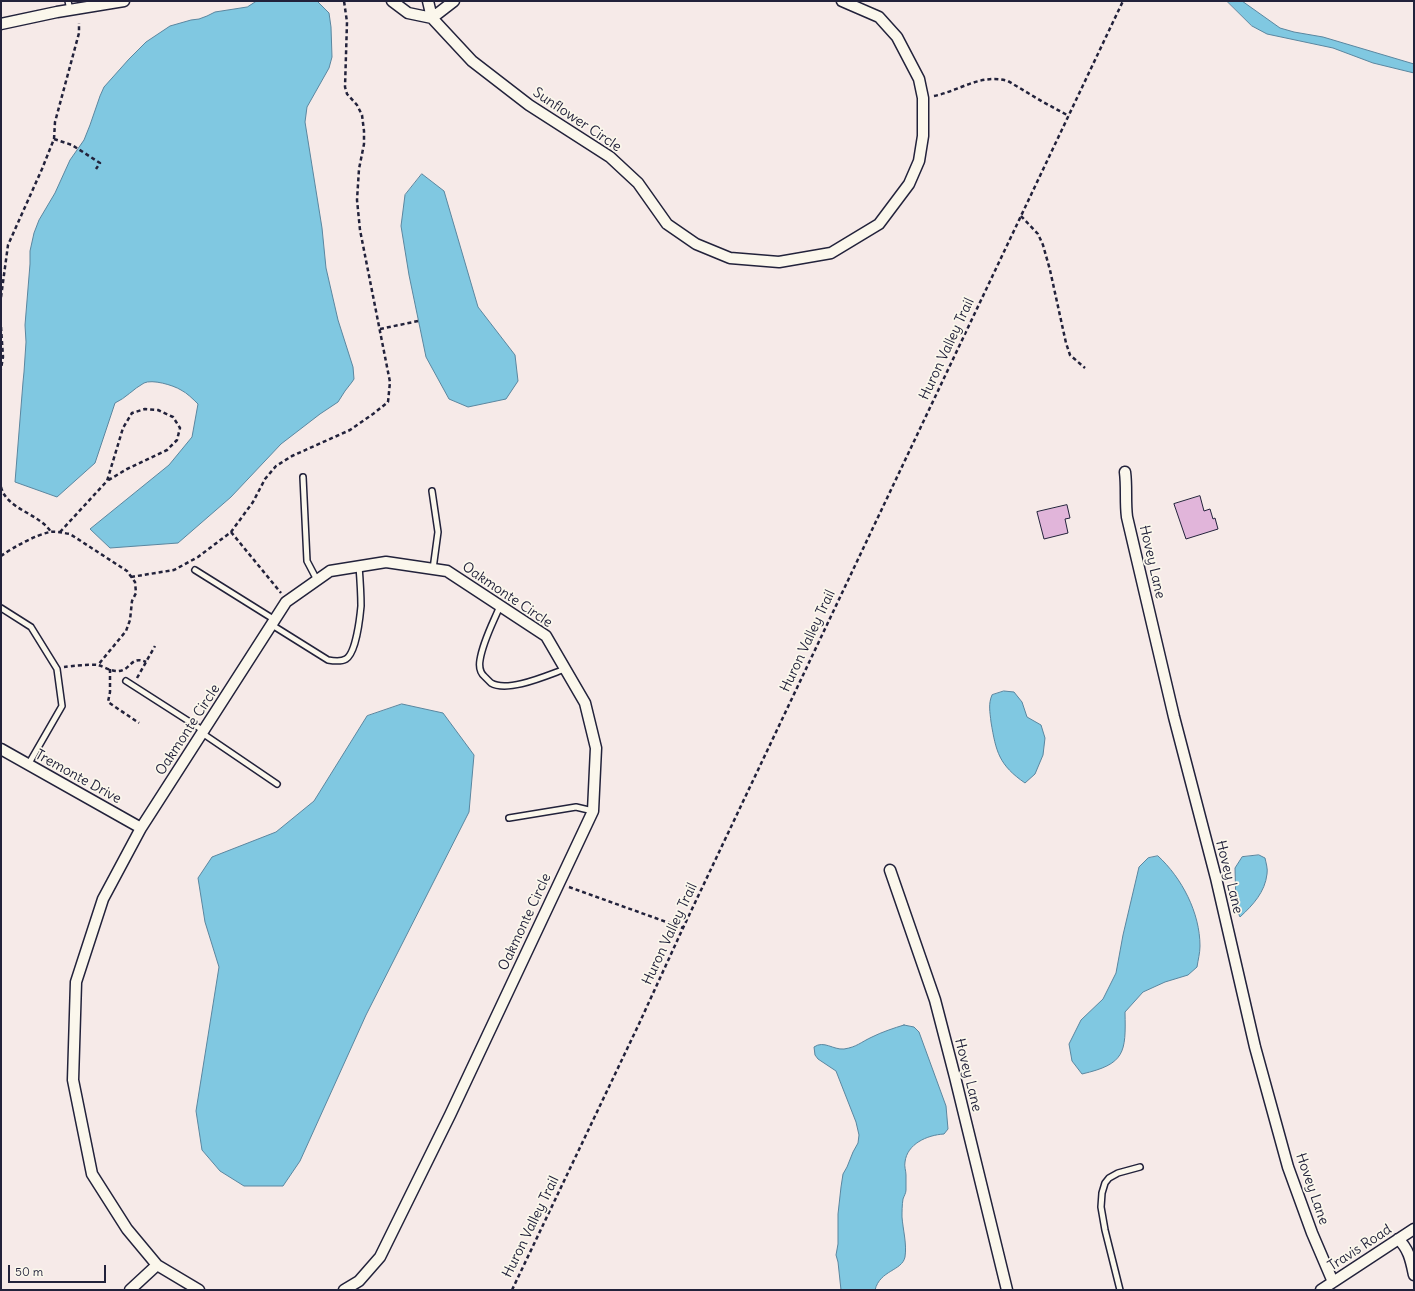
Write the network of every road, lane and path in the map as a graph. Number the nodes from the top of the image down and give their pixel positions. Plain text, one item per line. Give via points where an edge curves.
1 (122, 1) edge
2 (344, 1) edge
3 (392, 1) edge
4 (428, 1) edge
5 (454, 1) edge
6 (842, 1) edge
7 (1123, 1) edge
8 (69, 5) edge
9 (432, 18) junction
10 (1, 23) edge
11 (79, 23) dead end
12 (923, 98) junction
13 (1069, 116) junction
14 (54, 139) junction
15 (96, 169) dead end
16 (1021, 216) junction
17 (1, 297) edge
18 (418, 321) dead end
19 (1, 327) edge
20 (380, 329) junction
21 (1085, 368) dead end
22 (1, 369) edge
23 (1125, 472) dead end
24 (302, 477) dead end
25 (107, 481) junction
26 (1, 487) edge
27 (432, 490) dead end
28 (51, 532) junction
29 (60, 532) junction
30 (231, 532) junction
31 (1, 556) edge
32 (359, 566) junction
33 (433, 569) junction
34 (195, 570) dead end
35 (131, 577) junction
36 (317, 580) junction
37 (288, 601) junction
38 (500, 606) junction
39 (1, 608) edge
40 (273, 622) junction
41 (155, 646) dead end
42 (146, 662) junction
43 (98, 665) junction
44 (57, 669) junction
45 (565, 669) junction
46 (110, 670) junction
47 (126, 681) dead end
48 (132, 685) junction
49 (140, 723) dead end
50 (203, 732) junction
51 (1, 749) edge
52 (28, 765) junction
53 (277, 784) dead end
54 (593, 811) junction
55 (509, 818) dead end
56 (141, 828) junction
57 (890, 870) dead end
58 (559, 883) junction
59 (683, 928) junction
60 (1140, 1167) dead end
61 (1414, 1229) edge
62 (1398, 1239) junction
63 (157, 1265) junction
64 (1414, 1275) edge
65 (1334, 1282) junction
66 (130, 1290) edge
67 (199, 1290) edge
68 (344, 1290) edge
69 (512, 1290) edge
70 (1007, 1290) edge
71 (1120, 1290) edge
72 (1321, 1290) edge

1 - 8 street
2 - 20 path via 347,22 345,87 362,115 364,130 357,200 360,230
3 - 9 street via 408,13
4 - 9 street
5 - 9 street
6 - 12 street, Sunflower Circle via 878,17 897,37 919,78
7 - 13 path, Huron Valley Trail
8 - 10 street
9 - 12 street, Sunflower Circle via 472,61 529,105 610,157 638,183 667,224 696,244 730,258 779,262 831,253 879,224 909,184 919,160 923,136
11 - 14 path via 79,33 55,122
12 - 13 path via 995,78 1008,81
13 - 16 path, Huron Valley Trail
14 - 15 path via 72,145 100,163
14 - 17 path via 8,245
16 - 21 path via 1038,234 1043,245 1070,355
16 - 59 path, Huron Valley Trail
18 - 20 path
19 - 22 path
20 - 30 path via 390,382 388,402 350,430 276,466
23 - 65 street, Hovey Lane via 1127,517 1255,1047 1288,1167 1312,1234
24 - 36 lane via 307,561
25 - 25 path via 123,428 132,413 145,409 158,410 173,417 180,428 177,440 167,450
25 - 29 path
26 - 28 path via 14,504 47,526
27 - 33 lane via 438,532
28 - 29 path
28 - 31 path via 15,546
29 - 35 path via 70,534 127,571
30 - 35 path via 174,570
30 - 37 path
32 - 33 street, Oakmonte Circle via 386,562
32 - 36 street, Oakmonte Circle via 330,571
32 - 40 lane via 361,607 354,646 346,659 328,660
33 - 38 street, Oakmonte Circle via 447,571
34 - 40 lane
35 - 43 path via 135,582 136,593 132,600 126,631
36 - 37 street, Oakmonte Circle
37 - 40 street, Oakmonte Circle
38 - 45 street, Oakmonte Circle via 546,636
38 - 45 lane via 483,645 479,662 482,674 492,684 525,683
39 - 44 lane via 31,628
40 - 50 street, Oakmonte Circle
41 - 42 path
42 - 46 path via 135,660 123,670
42 - 48 path
43 - 44 path
43 - 46 path
44 - 52 lane via 62,706
45 - 54 street, Oakmonte Circle via 585,703 596,748
46 - 49 path via 108,702
47 - 48 lane
48 - 50 lane
50 - 53 lane
50 - 56 street, Oakmonte Circle
51 - 52 street, Tremonte Drive
52 - 56 street, Tremonte Drive
54 - 55 lane via 576,807
54 - 58 street, Oakmonte Circle
56 - 63 street, Oakmonte Circle via 103,899 76,982 73,1080 92,1174 128,1229
57 - 70 street, Hovey Lane via 935,1000
58 - 59 path
58 - 68 street, Oakmonte Circle via 380,1257 359,1281
59 - 69 path, Huron Valley Trail
60 - 71 lane via 1109,1178 1102,1193 1101,1207
61 - 62 street, Travis Road
62 - 64 street via 1409,1254
62 - 65 street, Travis Road
63 - 66 street
63 - 67 street, Oakmonte Circle
65 - 72 street, Travis Road

